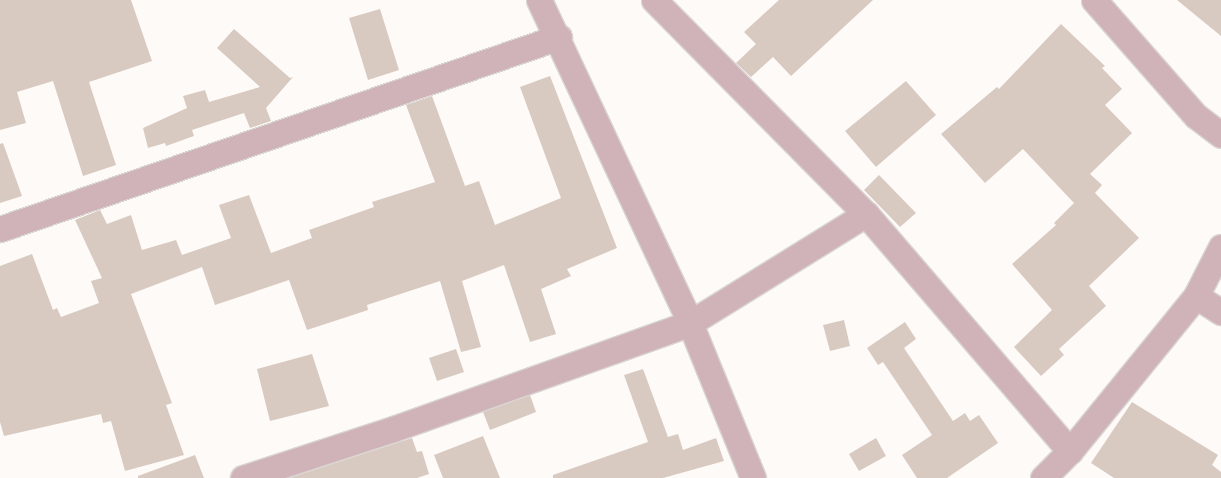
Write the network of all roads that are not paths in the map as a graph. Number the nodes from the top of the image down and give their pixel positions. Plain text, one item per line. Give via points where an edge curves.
1 (654, 0) edge
2 (1094, 0) edge
3 (542, 2) edge
4 (558, 37) junction
5 (1221, 135) edge
6 (866, 214) junction
7 (0, 229) edge
8 (1221, 247) edge
9 (1196, 296) junction
10 (1221, 312) edge
11 (690, 323) junction
12 (1070, 450) junction
13 (243, 478) edge
14 (753, 478) edge
15 (1042, 478) edge

1 - 6 street
2 - 5 street via 1196,116
3 - 4 street
4 - 7 street
4 - 11 street
6 - 11 street
6 - 12 street
8 - 9 street
9 - 10 street
9 - 12 street
11 - 13 street via 393,429
11 - 14 street
12 - 15 street

